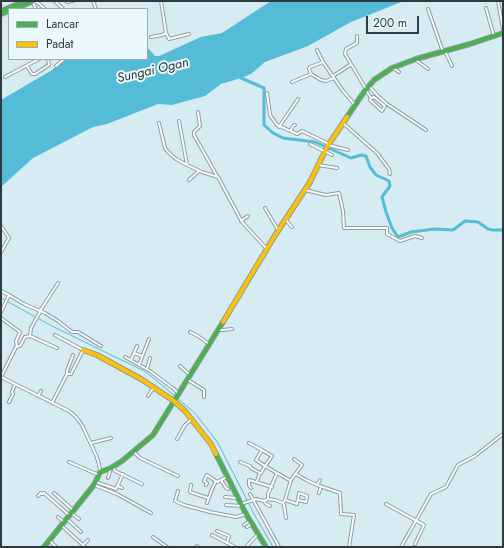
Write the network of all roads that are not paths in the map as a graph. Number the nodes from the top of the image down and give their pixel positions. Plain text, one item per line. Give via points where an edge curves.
1 (25, 1) edge
2 (66, 1) edge
3 (161, 1) edge
4 (498, 1) edge
5 (33, 2) edge
6 (69, 2) dead end
7 (8, 8) edge
8 (17, 8) edge
9 (44, 8) edge
10 (486, 8) dead end
11 (428, 9) dead end
12 (503, 29) edge
13 (166, 32) junction
14 (503, 33) edge
15 (189, 34) dead end
16 (357, 36) dead end
17 (494, 36) junction
18 (151, 37) dead end
19 (317, 50) dead end
20 (444, 51) junction
21 (415, 59) junction
22 (37, 60) edge
23 (48, 60) edge
24 (63, 60) edge
25 (323, 62) junction
26 (350, 64) junction
27 (27, 66) junction
28 (56, 66) dead end
29 (452, 66) dead end
30 (392, 68) junction
31 (428, 69) dead end
32 (399, 72) dead end
33 (311, 74) junction
34 (5, 77) dead end
35 (333, 77) junction
36 (292, 82) dead end
37 (367, 88) junction
38 (267, 92) dead end
39 (371, 98) junction
40 (298, 99) dead end
41 (355, 105) junction
42 (198, 112) dead end
43 (179, 120) dead end
44 (158, 123) dead end
45 (343, 123) junction
46 (296, 125) dead end
47 (279, 127) junction
48 (426, 130) dead end
49 (290, 131) junction
50 (310, 144) dead end
51 (327, 147) junction
52 (348, 150) dead end
53 (332, 155) dead end
54 (187, 165) junction
55 (318, 165) junction
56 (337, 168) dead end
57 (199, 171) junction
58 (390, 174) dead end
59 (218, 177) junction
60 (189, 180) dead end
61 (305, 190) junction
62 (265, 208) dead end
63 (248, 216) dead end
64 (285, 219) junction
65 (242, 221) junction
66 (1, 226) edge
67 (292, 227) dead end
68 (278, 230) junction
69 (422, 238) dead end
70 (267, 249) junction
71 (1, 252) edge
72 (58, 283) dead end
73 (1, 291) edge
74 (9, 296) junction
75 (1, 312) edge
76 (40, 312) junction
77 (1, 318) edge
78 (218, 329) junction
79 (232, 329) dead end
80 (190, 332) dead end
81 (55, 335) dead end
82 (30, 336) junction
83 (149, 339) dead end
84 (209, 344) junction
85 (101, 346) dead end
86 (137, 346) dead end
87 (17, 347) junction
88 (57, 348) dead end
89 (83, 350) junction
90 (134, 353) junction
91 (73, 355) dead end
92 (142, 356) junction
93 (125, 357) dead end
94 (146, 358) dead end
95 (150, 358) dead end
96 (131, 360) junction
97 (139, 365) junction
98 (180, 366) dead end
99 (147, 369) junction
100 (67, 374) junction
101 (190, 376) junction
102 (188, 380) junction
103 (15, 384) junction
104 (154, 387) junction
105 (208, 388) dead end
106 (205, 390) junction
107 (41, 391) dead end
108 (179, 394) junction
109 (38, 396) junction
110 (148, 396) dead end
111 (204, 397) dead end
112 (175, 400) junction
113 (9, 402) dead end
114 (52, 403) junction
115 (192, 419) junction
116 (503, 434) edge
117 (111, 438) dead end
118 (177, 439) dead end
119 (91, 443) junction
120 (249, 443) dead end
121 (262, 450) junction
122 (134, 452) junction
123 (294, 459) dead end
124 (69, 462) dead end
125 (240, 462) dead end
126 (265, 466) junction
127 (112, 467) junction
128 (99, 473) junction
129 (260, 473) junction
130 (277, 473) junction
131 (123, 474) junction
132 (296, 474) junction
133 (178, 476) dead end
134 (227, 477) junction
135 (254, 477) dead end
136 (108, 478) dead end
137 (221, 480) junction
138 (257, 480) junction
139 (320, 480) dead end
140 (291, 481) junction
141 (216, 482) junction
142 (95, 483) junction
143 (142, 484) dead end
144 (191, 485) dead end
145 (317, 485) junction
146 (118, 486) junction
147 (206, 486) dead end
148 (321, 486) junction
149 (272, 487) junction
150 (122, 488) dead end
151 (251, 488) dead end
152 (228, 490) dead end
153 (178, 491) dead end
154 (54, 493) dead end
155 (319, 493) dead end
156 (250, 494) dead end
157 (38, 496) dead end
158 (225, 497) dead end
159 (208, 498) junction
160 (238, 498) junction
161 (268, 499) junction
162 (252, 500) junction
163 (298, 500) junction
164 (264, 501) junction
165 (284, 502) junction
166 (207, 503) dead end
167 (243, 504) junction
168 (386, 504) dead end
169 (226, 505) dead end
170 (270, 506) dead end
171 (151, 513) dead end
172 (246, 514) junction
173 (58, 517) dead end
174 (68, 517) junction
175 (286, 518) dead end
176 (79, 519) dead end
177 (415, 520) junction
178 (251, 522) junction
179 (246, 526) dead end
180 (217, 531) dead end
181 (81, 532) dead end
182 (258, 534) junction
183 (212, 535) dead end
184 (153, 537) dead end
185 (50, 540) junction
186 (88, 540) dead end
187 (227, 542) junction
188 (415, 544) dead end
189 (83, 545) junction
190 (44, 547) edge
191 (56, 547) edge
192 (85, 547) edge
193 (166, 547) edge
194 (235, 547) edge
195 (246, 547) edge
196 (265, 547) edge
197 (280, 547) edge
198 (349, 547) edge
199 (401, 547) edge

1 - 7 street
2 - 6 street
3 - 13 street
4 - 12 street
5 - 8 street
5 - 9 street
10 - 17 street
11 - 20 street
13 - 15 street via 169,39
13 - 18 street via 162,36
14 - 17 street
16 - 26 street via 357,43 346,49 345,53
17 - 20 street
19 - 25 street
20 - 21 street
20 - 29 street
21 - 30 street
21 - 31 street
22 - 27 street
23 - 27 street via 49,65 36,74 31,74
24 - 28 street
25 - 33 street via 309,68
25 - 35 street
26 - 35 street
26 - 37 street
27 - 34 street
30 - 32 street
30 - 37 street
33 - 35 street via 326,81
33 - 36 street
35 - 41 street
37 - 39 street
37 - 41 street
37 - 48 street
38 - 47 street via 270,115
39 - 39 street via 370,100 382,111 385,106 374,97
40 - 47 street
41 - 45 street
42 - 59 street via 200,126 194,132 194,136
43 - 54 street
44 - 54 street via 165,148
45 - 51 street
45 - 58 street via 372,148 389,169
46 - 49 street via 294,124
47 - 49 street
49 - 51 street via 298,134 302,131
50 - 51 street
51 - 52 street
51 - 53 street
51 - 55 street
54 - 57 street
55 - 56 street
55 - 61 street
57 - 59 street
57 - 60 street
59 - 65 street
61 - 64 street
61 - 69 street via 326,195 340,193 344,228 387,228 388,235 400,241 415,236
62 - 68 street
63 - 65 street
64 - 67 street
64 - 68 street
65 - 70 street
66 - 71 street via 9,238
68 - 70 street
70 - 78 street
72 - 76 street
73 - 74 street
74 - 75 street
74 - 76 street
76 - 82 street via 29,333
76 - 85 street
77 - 87 street via 20,332
78 - 79 street
78 - 84 street
80 - 84 street
81 - 89 street
82 - 87 street via 25,337
82 - 88 street
83 - 92 street
84 - 101 street
86 - 90 street
87 - 103 street via 1,377
89 - 100 street via 72,374
89 - 104 street
90 - 92 street
90 - 96 street
91 - 100 street
92 - 94 street
92 - 97 street
93 - 96 street
95 - 99 street
96 - 97 street
97 - 99 street
98 - 101 street
99 - 108 street
100 - 114 street
101 - 102 street
102 - 106 street
102 - 108 street
103 - 109 street
103 - 113 street
104 - 110 street
104 - 112 street
105 - 106 street
106 - 111 street
107 - 109 street
108 - 112 street
109 - 114 street
112 - 115 street
112 - 122 street via 153,434
114 - 119 street via 76,417
115 - 118 street
115 - 134 street via 211,444
116 - 177 street via 474,457 458,465 446,486 431,494
117 - 119 street
119 - 128 street via 98,459
120 - 121 street
121 - 126 street via 256,460
121 - 126 street via 272,456
122 - 127 street
122 - 133 street via 140,458
123 - 132 street via 302,465
124 - 128 street
125 - 129 street
126 - 129 street
126 - 130 street
127 - 128 street
127 - 131 street
127 - 136 street
128 - 142 street
129 - 138 street
130 - 140 street
130 - 149 street
131 - 143 street
131 - 146 street
132 - 140 street
132 - 145 street
134 - 137 street
134 - 160 street
135 - 138 street
137 - 141 street
137 - 152 street
138 - 149 street
138 - 151 street via 250,480
139 - 145 street
140 - 165 street
141 - 147 street via 207,475 204,481 207,483
141 - 159 street
142 - 146 street via 116,489
142 - 171 street
142 - 174 street
144 - 159 street via 190,492
145 - 148 street
146 - 150 street
148 - 155 street
148 - 198 street via 340,493 342,514 354,515
149 - 161 street
153 - 172 street via 176,502 184,505 237,517
154 - 174 street via 63,499
156 - 162 street
157 - 174 street via 44,493
158 - 160 street
159 - 166 street
160 - 167 street
161 - 164 street
161 - 165 street
162 - 164 street
162 - 167 street
162 - 197 street
163 - 163 street via 300,493 307,496 306,502
163 - 165 street via 297,504
164 - 170 street
165 - 175 street
167 - 169 street
167 - 172 street
168 - 177 street
172 - 178 street
173 - 174 street
174 - 176 street
174 - 181 street
174 - 185 street
174 - 189 street
177 - 188 street via 424,526
177 - 199 street
178 - 179 street
178 - 182 street
180 - 187 street via 228,536
182 - 195 street
182 - 196 street
183 - 187 street
184 - 193 street
185 - 190 street
185 - 191 street
186 - 189 street
187 - 194 street
189 - 192 street

